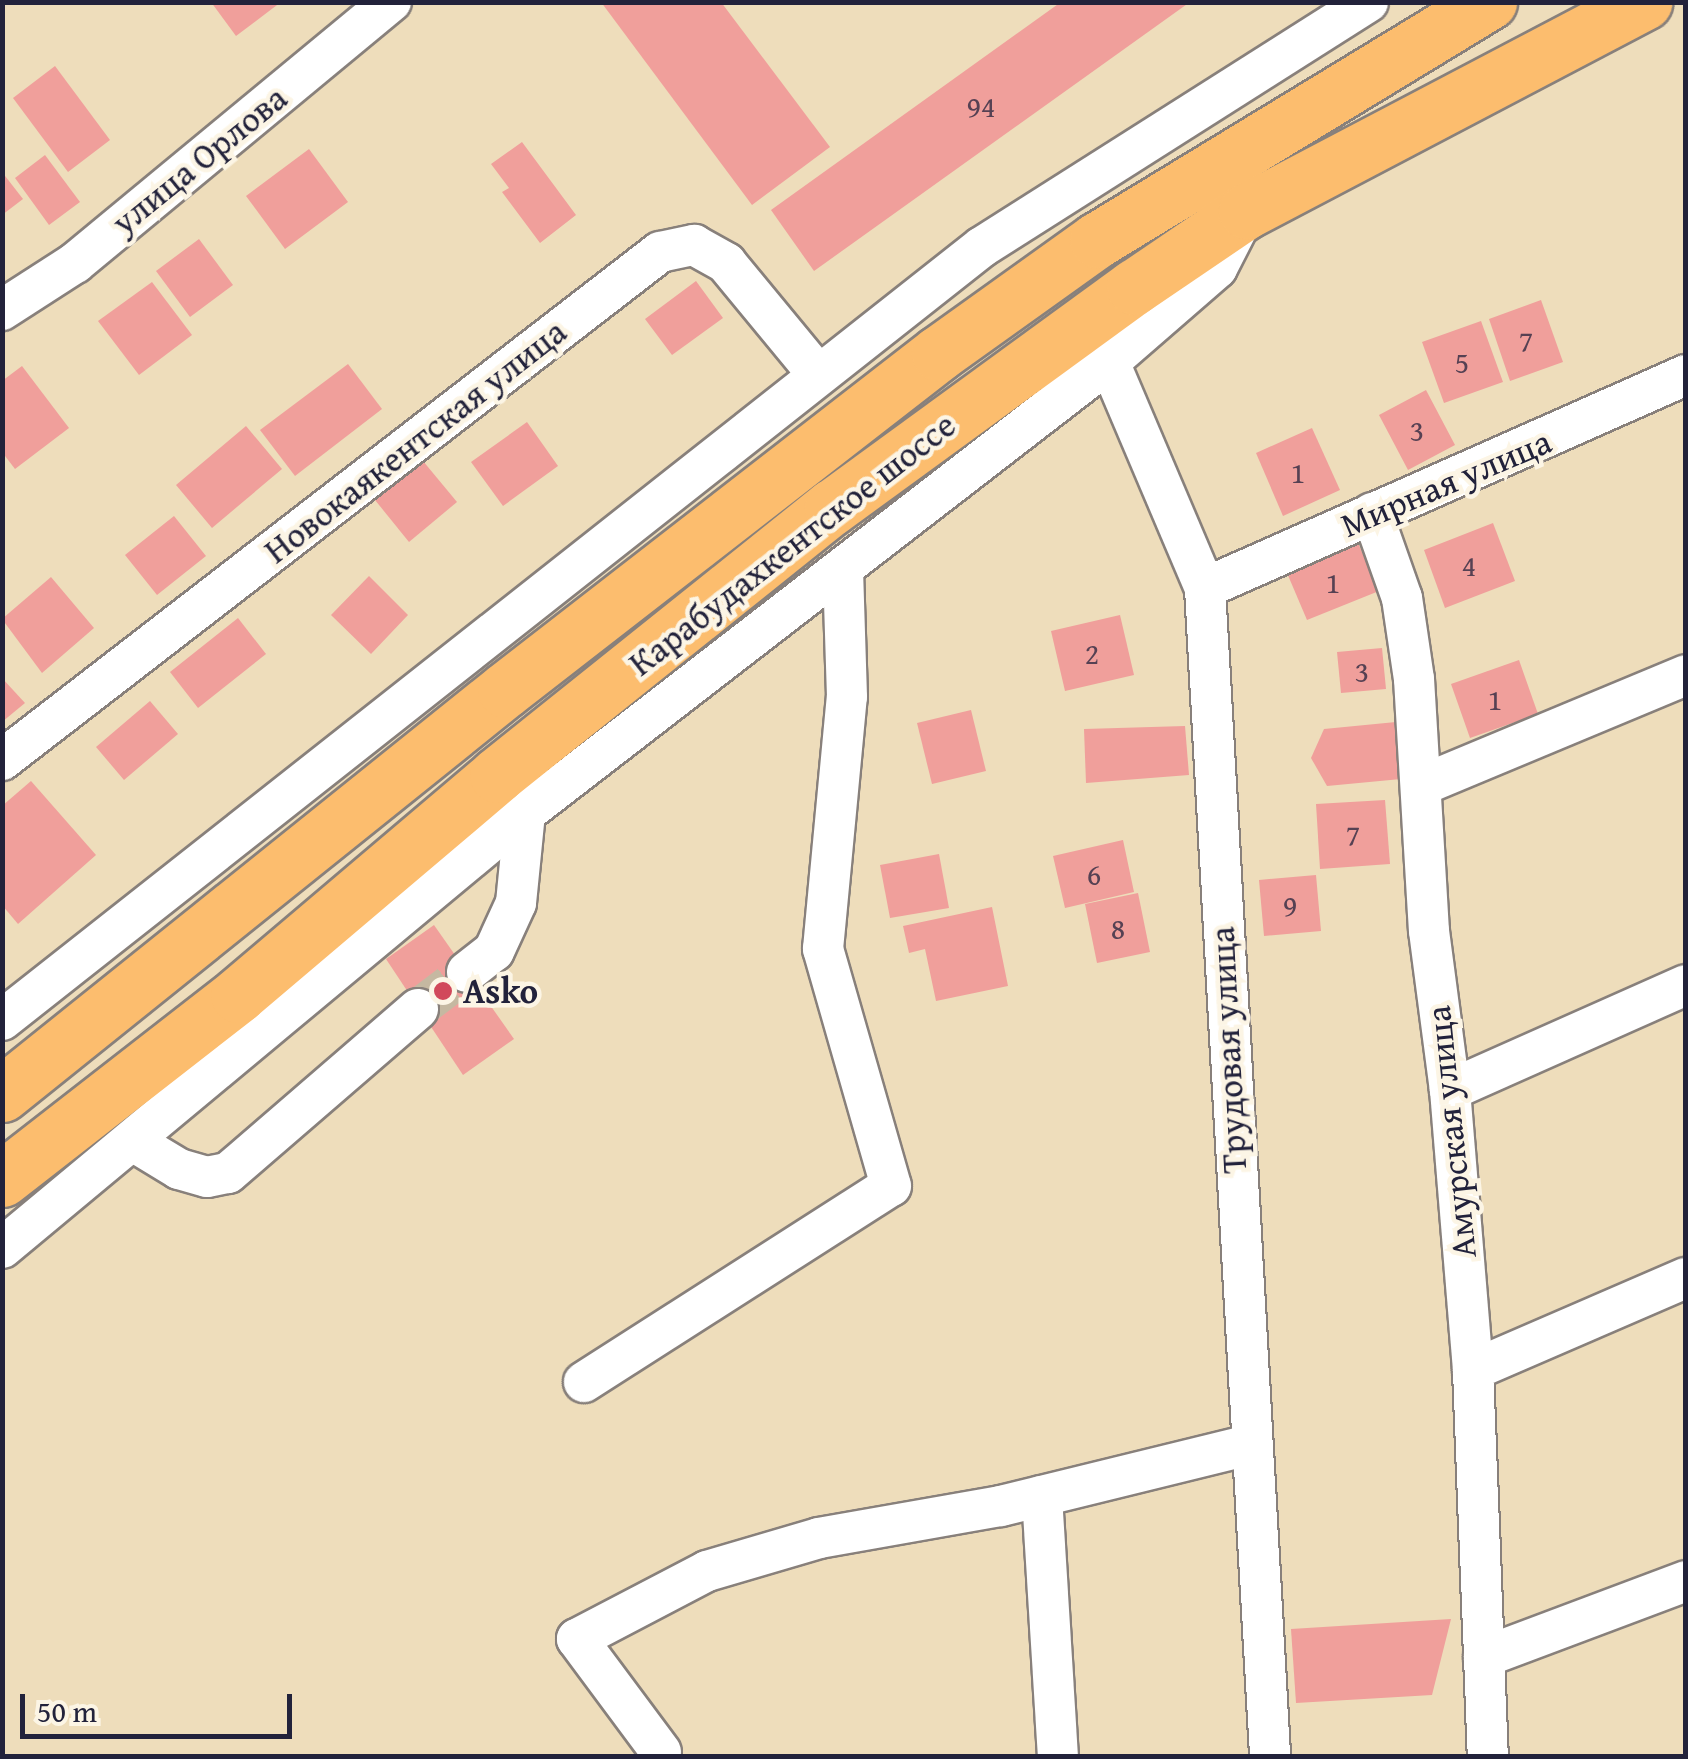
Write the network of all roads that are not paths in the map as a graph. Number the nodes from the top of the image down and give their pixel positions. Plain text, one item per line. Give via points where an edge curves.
1 (391, 2) edge
2 (1489, 2) edge
3 (1644, 2) edge
4 (1343, 8) edge
5 (1246, 211) junction
6 (2, 310) edge
7 (1110, 362) junction
8 (816, 372) junction
9 (1686, 376) edge
10 (1372, 513) junction
11 (844, 569) junction
12 (1205, 588) junction
13 (1686, 675) edge
14 (2, 760) edge
15 (1422, 785) junction
16 (525, 812) junction
17 (467, 972) tunnel mouth
18 (1686, 985) edge
19 (418, 1010) tunnel mouth
20 (2, 1020) edge
21 (1450, 1090) junction
22 (2, 1094) edge
23 (136, 1142) junction
24 (2, 1178) edge
25 (2, 1248) edge
26 (1686, 1278) edge
27 (1473, 1370) junction
28 (584, 1382) dead end
29 (1250, 1445) junction
30 (1042, 1496) junction
31 (1686, 1580) edge
32 (1484, 1657) junction
33 (662, 1752) dead end
34 (1058, 1756) edge
35 (1270, 1756) edge
36 (1488, 1756) edge

1 - 6 street, улица Орлова via 74,262
2 - 22 highway, Карабудахкентское шоссе via 1097,240 797,461
3 - 5 highway, Карабудахкентское шоссе
4 - 8 street via 982,247
5 - 7 street via 1217,268
5 - 24 highway, Карабудахкентское шоссе via 832,507 497,775 238,994
7 - 11 street
7 - 12 street, Трудовая улица
8 - 14 street, Новокаякентская улица via 726,262 694,245 660,252
8 - 20 street
9 - 10 street, Мирная улица
10 - 12 street, Мирная улица
10 - 15 street, Амурская улица via 1402,598
11 - 16 street
11 - 28 street via 846,697 823,949 891,1186
12 - 29 street, Трудовая улица
13 - 15 street
15 - 21 street, Амурская улица via 1428,931
16 - 17 street via 516,903 494,952
16 - 23 street
18 - 21 street
19 - 23 street via 228,1173 207,1177 179,1169
21 - 27 street, Амурская улица
23 - 25 street
26 - 27 street
27 - 32 street, Амурская улица
29 - 30 street
29 - 35 street, Трудовая улица
30 - 33 street via 818,1538 707,1570 576,1640
30 - 34 street
31 - 32 street
32 - 36 street, Амурская улица

